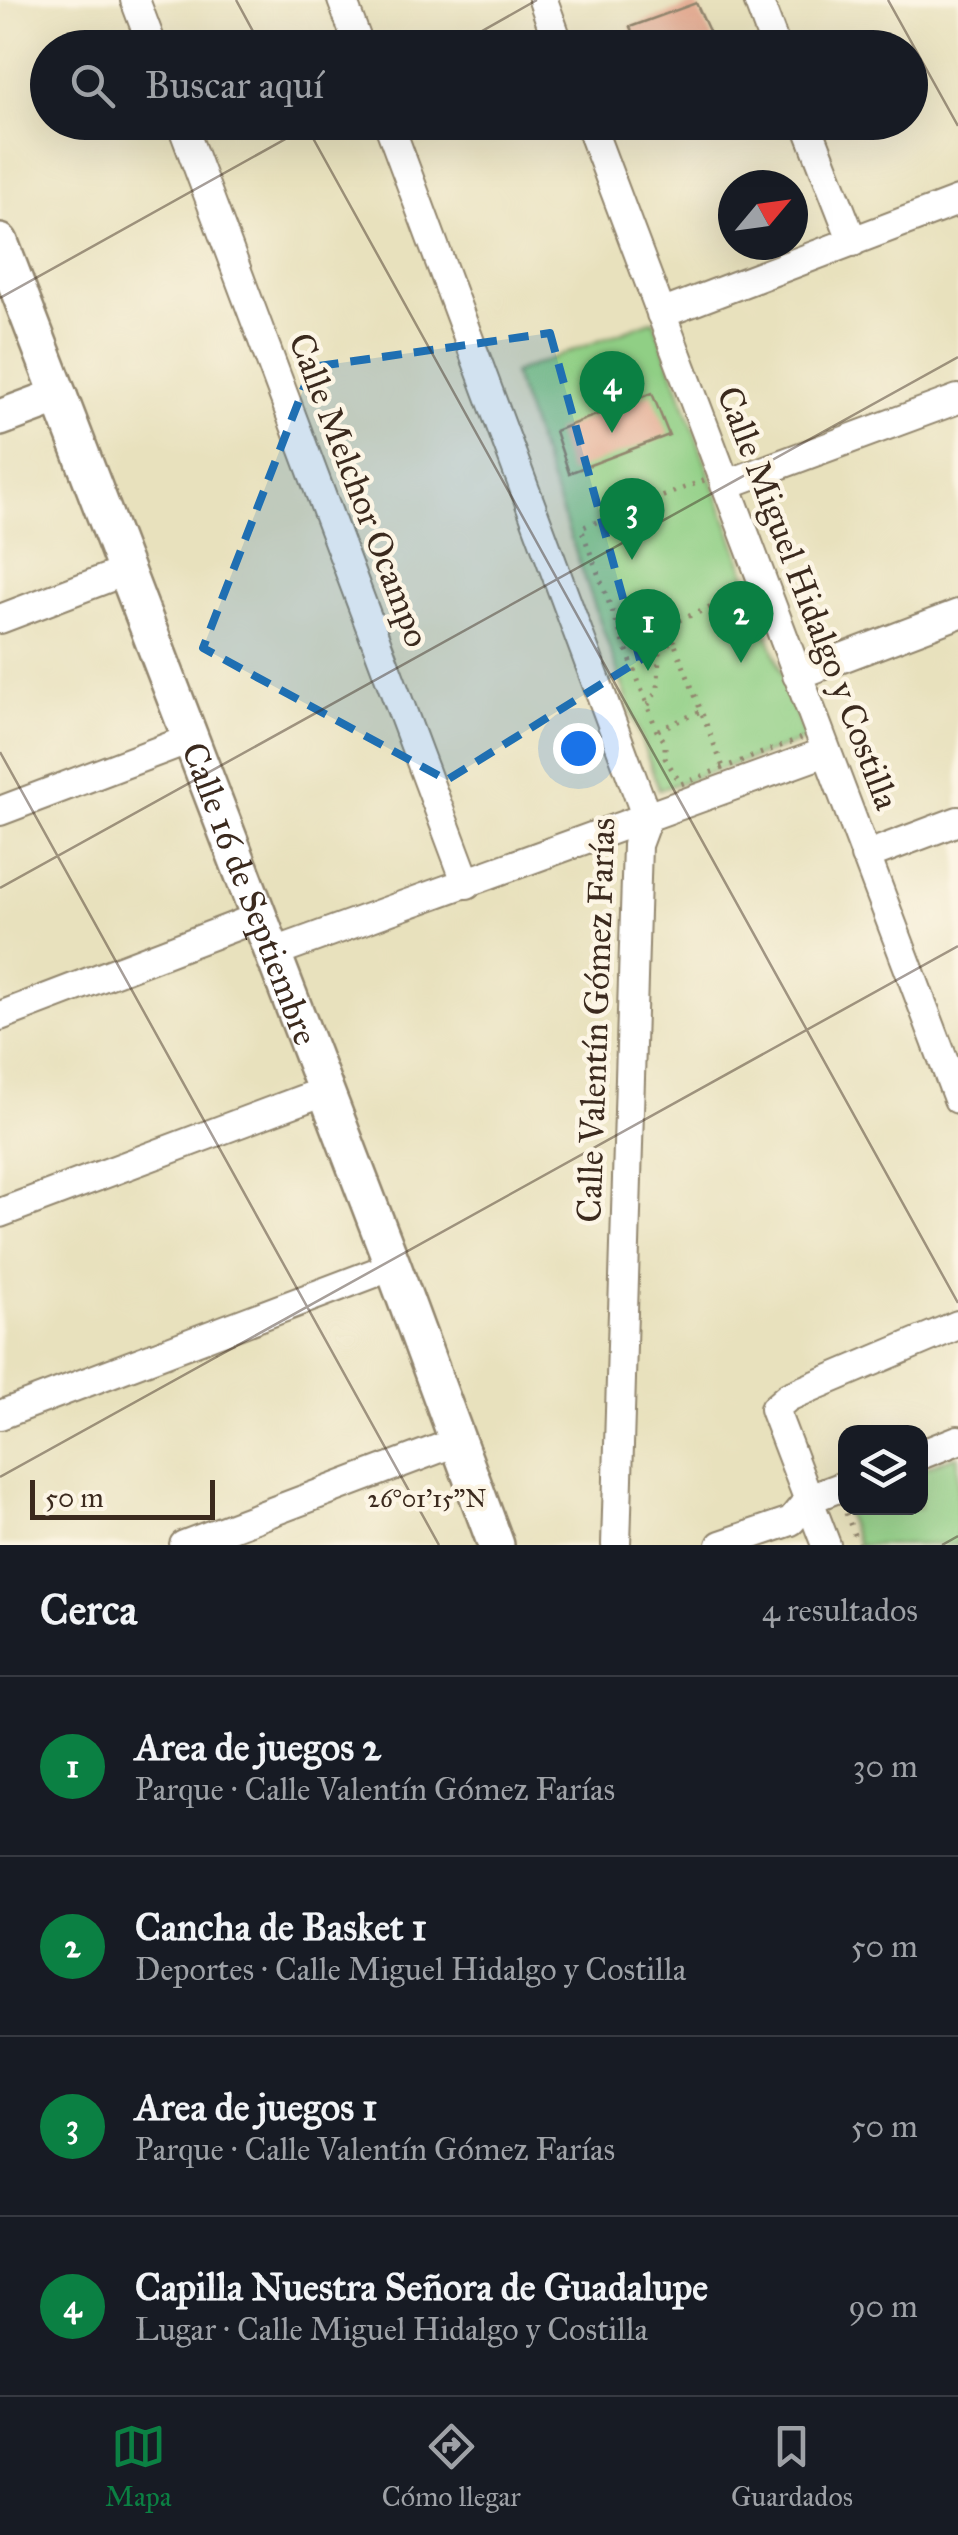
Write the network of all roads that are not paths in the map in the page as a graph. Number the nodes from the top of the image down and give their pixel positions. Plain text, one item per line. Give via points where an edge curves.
1 (135, 0) edge
2 (342, 0) edge
3 (542, 0) edge
4 (758, 0) edge
5 (146, 30) edge
6 (353, 30) edge
7 (553, 30) edge
8 (769, 30) edge
9 (188, 140) edge
10 (395, 140) edge
11 (596, 140) edge
12 (813, 140) edge
13 (958, 201) edge
14 (0, 242) edge
15 (853, 242) junction
16 (661, 314) junction
17 (58, 396) junction
18 (958, 399) edge
19 (0, 418) edge
20 (725, 485) junction
21 (126, 571) junction
22 (958, 614) edge
23 (0, 619) edge
24 (797, 674) junction
25 (190, 739) junction
26 (826, 752) junction
27 (0, 811) edge
28 (647, 818) junction
29 (958, 821) edge
30 (865, 856) junction
31 (467, 884) junction
32 (259, 917) junction
33 (272, 952) junction
34 (0, 1016) edge
35 (947, 1033) edge
36 (325, 1091) junction
37 (958, 1099) edge
38 (0, 1213) edge
39 (393, 1266) junction
40 (958, 1325) edge
41 (0, 1415) edge
42 (958, 1440) edge
43 (458, 1441) junction
44 (928, 1452) edge
45 (838, 1494) edge
46 (809, 1500) junction
47 (184, 1545) edge
48 (496, 1545) edge
49 (616, 1545) edge
50 (721, 1545) edge
51 (826, 1545) edge

1 - 5 street
2 - 6 street
3 - 7 street
4 - 8 street
9 - 31 street, Calle Melchor Ocampo
10 - 28 street, Calle Valentín Gómez Farías
11 - 16 street, Calle Miguel Hidalgo y Costilla
12 - 15 street
13 - 15 street
14 - 17 street, Calle 16 de Septiembre
15 - 16 street
16 - 20 street, Calle Miguel Hidalgo y Costilla
17 - 19 street
17 - 21 street, Calle 16 de Septiembre
18 - 20 street
20 - 24 street, Calle Miguel Hidalgo y Costilla
21 - 23 street
21 - 25 street, Calle 16 de Septiembre
22 - 24 street
24 - 26 street, Calle Miguel Hidalgo y Costilla
25 - 27 street
25 - 32 street, Calle 16 de Septiembre
26 - 28 street
26 - 30 street, Calle Miguel Hidalgo y Costilla
28 - 31 street
28 - 49 street, Calle Valentín Gómez Farías via 637,845
29 - 30 street
30 - 35 street, Calle Miguel Hidalgo y Costilla
31 - 33 street
32 - 33 street, Calle 16 de Septiembre
32 - 34 street
33 - 36 street, Calle 16 de Septiembre
35 - 37 street, Calle Miguel Hidalgo y Costilla
36 - 38 street
36 - 39 street, Calle 16 de Septiembre
39 - 41 street
39 - 43 street, Calle 16 de Septiembre
40 - 46 street via 788,1397 774,1409
42 - 44 street
43 - 47 street
43 - 48 street, Calle 16 de Septiembre
45 - 46 street
46 - 50 street via 791,1522
46 - 51 street

